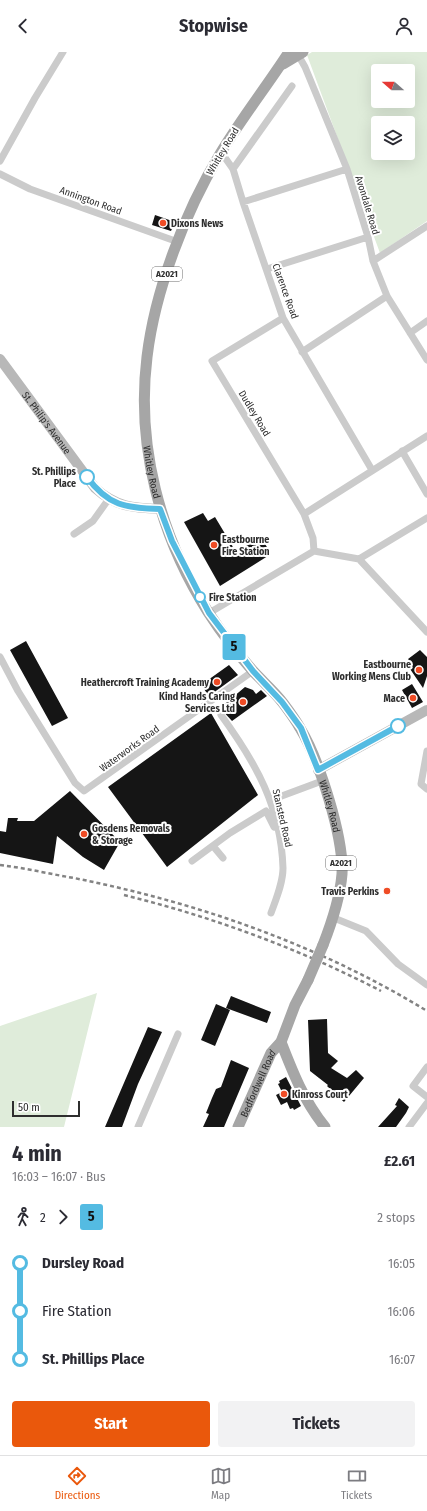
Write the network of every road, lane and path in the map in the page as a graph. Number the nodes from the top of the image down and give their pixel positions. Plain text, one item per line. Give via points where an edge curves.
1 (63, 52) edge
2 (297, 53) edge
3 (292, 86) dead end
4 (221, 152) junction
5 (0, 161) edge
6 (233, 169) junction
7 (347, 169) junction
8 (0, 174) edge
9 (243, 202) junction
10 (427, 226) edge
11 (368, 237) junction
12 (178, 242) junction
13 (373, 261) junction
14 (268, 269) junction
15 (387, 296) junction
16 (284, 318) junction
17 (427, 321) edge
18 (410, 333) junction
19 (302, 352) junction
20 (0, 359) edge
21 (427, 360) edge
22 (427, 436) edge
23 (402, 451) junction
24 (372, 470) junction
25 (427, 494) edge
26 (108, 500) junction
27 (160, 509) junction
28 (304, 514) junction
29 (427, 518) edge
30 (74, 534) dead end
31 (314, 551) junction
32 (358, 559) junction
33 (209, 613) junction
34 (427, 632) edge
35 (0, 657) edge
36 (2, 666) edge
37 (253, 671) junction
38 (427, 710) edge
39 (221, 715) dead end
40 (427, 751) edge
41 (318, 770) junction
42 (322, 781) junction
43 (427, 789) edge
44 (271, 800) junction
45 (279, 838) junction
46 (213, 846) junction
47 (223, 858) dead end
48 (192, 861) dead end
49 (271, 913) dead end
50 (334, 918) junction
51 (427, 985) edge
52 (178, 1034) dead end
53 (281, 1042) junction
54 (427, 1068) edge
55 (427, 1097) edge
56 (427, 1104) edge
57 (138, 1127) edge
58 (238, 1127) edge
59 (325, 1127) edge
60 (410, 1127) edge

1 - 5 street
2 - 4 main road, Whitley Road / A2021 via 281,65
2 - 7 street, Avondale Road via 306,67
3 - 6 street
4 - 6 street, Clarence Road
4 - 12 main road, Whitley Road / A2021 via 201,187
6 - 9 street, Clarence Road
7 - 9 street
7 - 11 street, Avondale Road
8 - 12 street, Annington Road via 30,189
9 - 14 street, Clarence Road
10 - 13 street
11 - 13 street, Avondale Road
11 - 14 street
12 - 27 main road, Whitley Road / A2021 via 154,320 148,345 145,378 147,448
13 - 15 street, Avondale Road
14 - 16 street, Clarence Road
15 - 18 street, Avondale Road
15 - 19 street
16 - 19 street, Clarence Road
16 - 28 street, Dudley Road via 212,361
17 - 18 street
18 - 21 street, Avondale Road
19 - 24 street, Clarence Road
20 - 26 street, St. Philip's Avenue via 95,488
22 - 23 street
23 - 24 street
23 - 25 street
24 - 28 street
26 - 27 street, St. Philip's Avenue via 131,507
26 - 30 street via 93,520
27 - 33 main road, Whitley Road / A2021 via 172,541
28 - 31 street, Dudley Road via 313,538
29 - 32 street
31 - 32 street
31 - 33 street
32 - 34 street
33 - 37 main road, Whitley Road / A2021
35 - 36 street
36 - 37 street, Waterworks Road via 76,783 84,791
37 - 41 main road, Whitley Road / A2021 via 282,702 301,728
38 - 41 street
39 - 44 street, Stansted Road via 258,770
40 - 43 street via 421,784
41 - 42 main road, Whitley Road / A2021
42 - 44 street
42 - 50 main road, Whitley Road / A2021 via 336,825 340,849 342,873
44 - 45 street, Stansted Road
45 - 46 street via 266,811
45 - 49 street, Stansted Road via 283,870
46 - 47 street
46 - 48 street
50 - 51 street via 366,931 398,964
50 - 53 main road, Whitley Road / A2021, bridge
52 - 57 street
53 - 58 main road, Bedfordwell Road / A2021 via 271,1053
53 - 59 main road via 298,1085 311,1109
54 - 55 street via 413,1086
56 - 60 street

